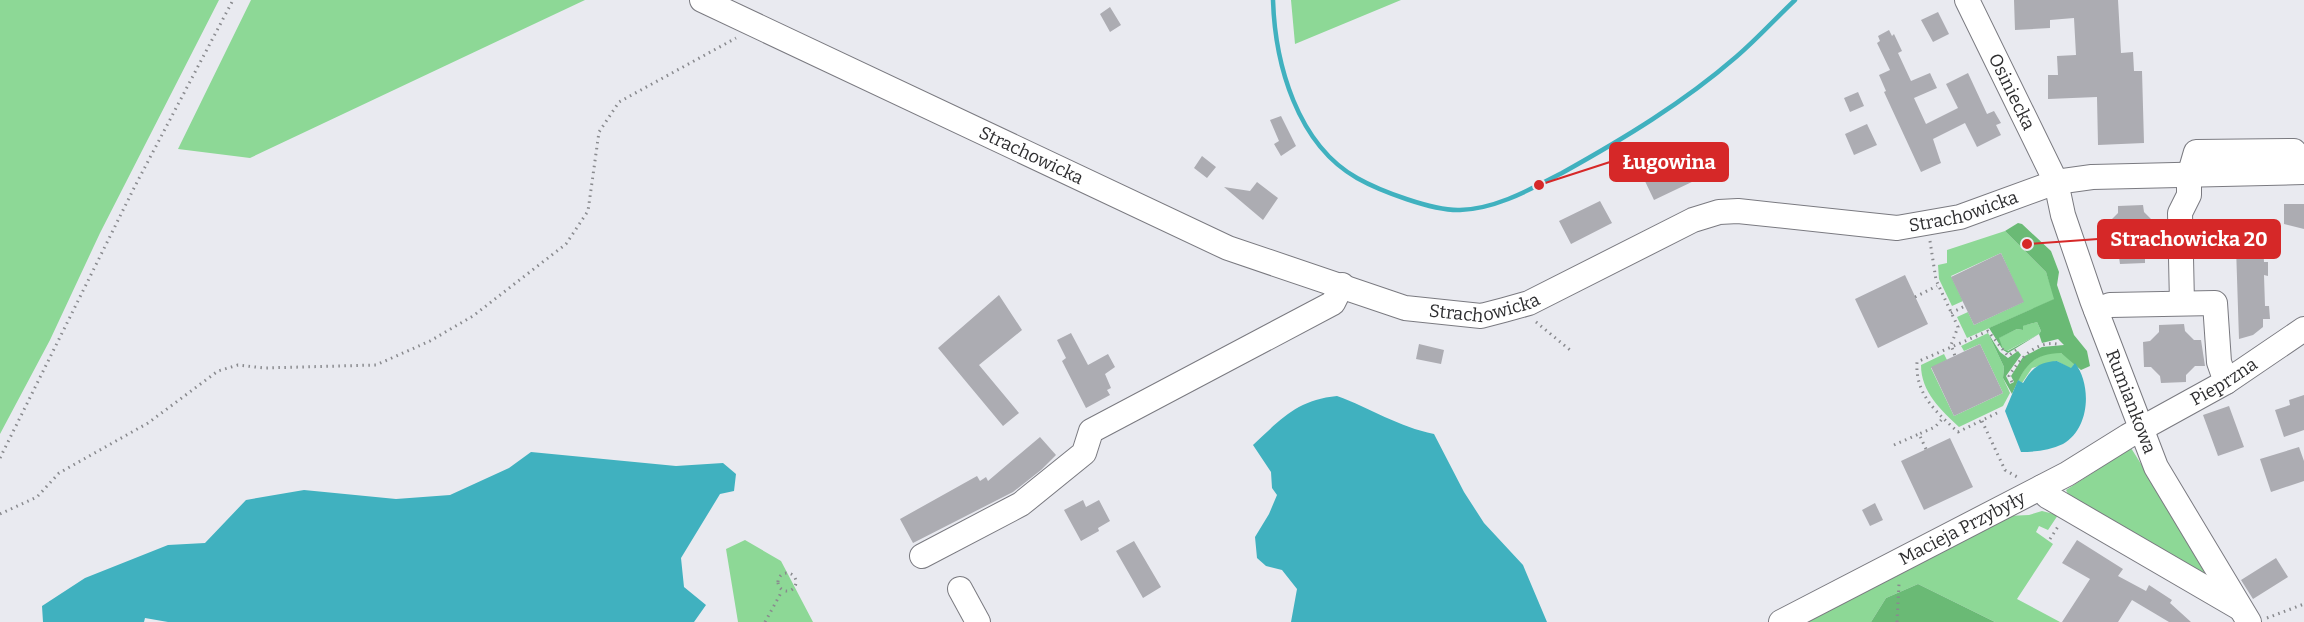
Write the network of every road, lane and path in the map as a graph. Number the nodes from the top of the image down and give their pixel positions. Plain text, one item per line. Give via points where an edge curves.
1 (233, 0) edge
2 (702, 0) edge
3 (1967, 0) edge
4 (759, 27) junction
5 (2299, 172) edge
6 (2189, 176) junction
7 (2056, 182) junction
8 (1928, 224) junction
9 (1342, 285) junction
10 (1938, 286) junction
11 (1915, 297) dead end
12 (2182, 303) junction
13 (1522, 305) junction
14 (1965, 306) dead end
15 (2096, 310) junction
16 (1951, 313) junction
17 (2304, 329) edge
18 (2061, 345) dead end
19 (1952, 347) junction
20 (2019, 348) dead end
21 (1570, 350) dead end
22 (1955, 356) dead end
23 (2012, 382) dead end
24 (2226, 382) junction
25 (1997, 413) dead end
26 (1943, 418) junction
27 (1982, 421) junction
28 (2140, 430) junction
29 (1919, 434) junction
30 (1894, 445) dead end
31 (1926, 450) dead end
32 (0, 458) edge
33 (2034, 484) junction
34 (0, 514) edge
35 (922, 555) dead end
36 (1895, 564) junction
37 (960, 589) dead end
38 (782, 591) junction
39 (2304, 604) edge
40 (2249, 617) edge
41 (765, 622) edge
42 (978, 622) edge
43 (1781, 622) edge
44 (1897, 622) edge

1 - 32 path via 135,186
2 - 4 street, Strachowicka
3 - 7 street, Osiniecka
4 - 9 street, Strachowicka via 1228,248
4 - 34 path via 619,102 599,132 588,211 577,228 566,244 474,316 376,365 238,365 218,370 148,423 58,473 37,497
5 - 6 street, Strachowicka
6 - 7 street, Strachowicka via 2092,177
6 - 12 street via 2189,195 2180,213
7 - 8 street, Strachowicka via 1960,217
7 - 15 street, Rumiankowa via 2063,215
8 - 10 path
8 - 13 street, Strachowicka via 1897,228 1719,212 1693,220
9 - 13 street, Strachowicka via 1406,308 1446,315 1481,316
9 - 35 street via 1333,303 1090,431 1084,453 1021,504
10 - 11 path
10 - 16 path
12 - 15 street via 2110,305
12 - 24 street via 2215,303 2219,362
13 - 21 path via 1529,317
14 - 16 path
15 - 28 street, Rumiankowa
16 - 19 path via 1958,327
17 - 24 street, Pieprzna
18 - 23 path via 2052,342 2022,357 2009,375
19 - 20 path via 1988,331 2008,356
19 - 22 path
19 - 26 path via 1917,362 1916,378 1928,404
24 - 28 street, Pieprzna
25 - 27 path
26 - 27 path via 1958,432
26 - 29 path via 1935,427
27 - 33 path via 2005,470
28 - 33 street, Macieja Przybyły
28 - 40 street, Rumiankowa via 2170,494
29 - 30 path
29 - 31 path
33 - 36 street, Macieja Przybyły
33 - 40 street via 2047,496
36 - 43 street, Macieja Przybyły
36 - 44 path via 1899,580
37 - 42 street
38 - 38 path via 777,585 779,577 792,574 795,587 790,592
38 - 41 path
39 - 40 path

